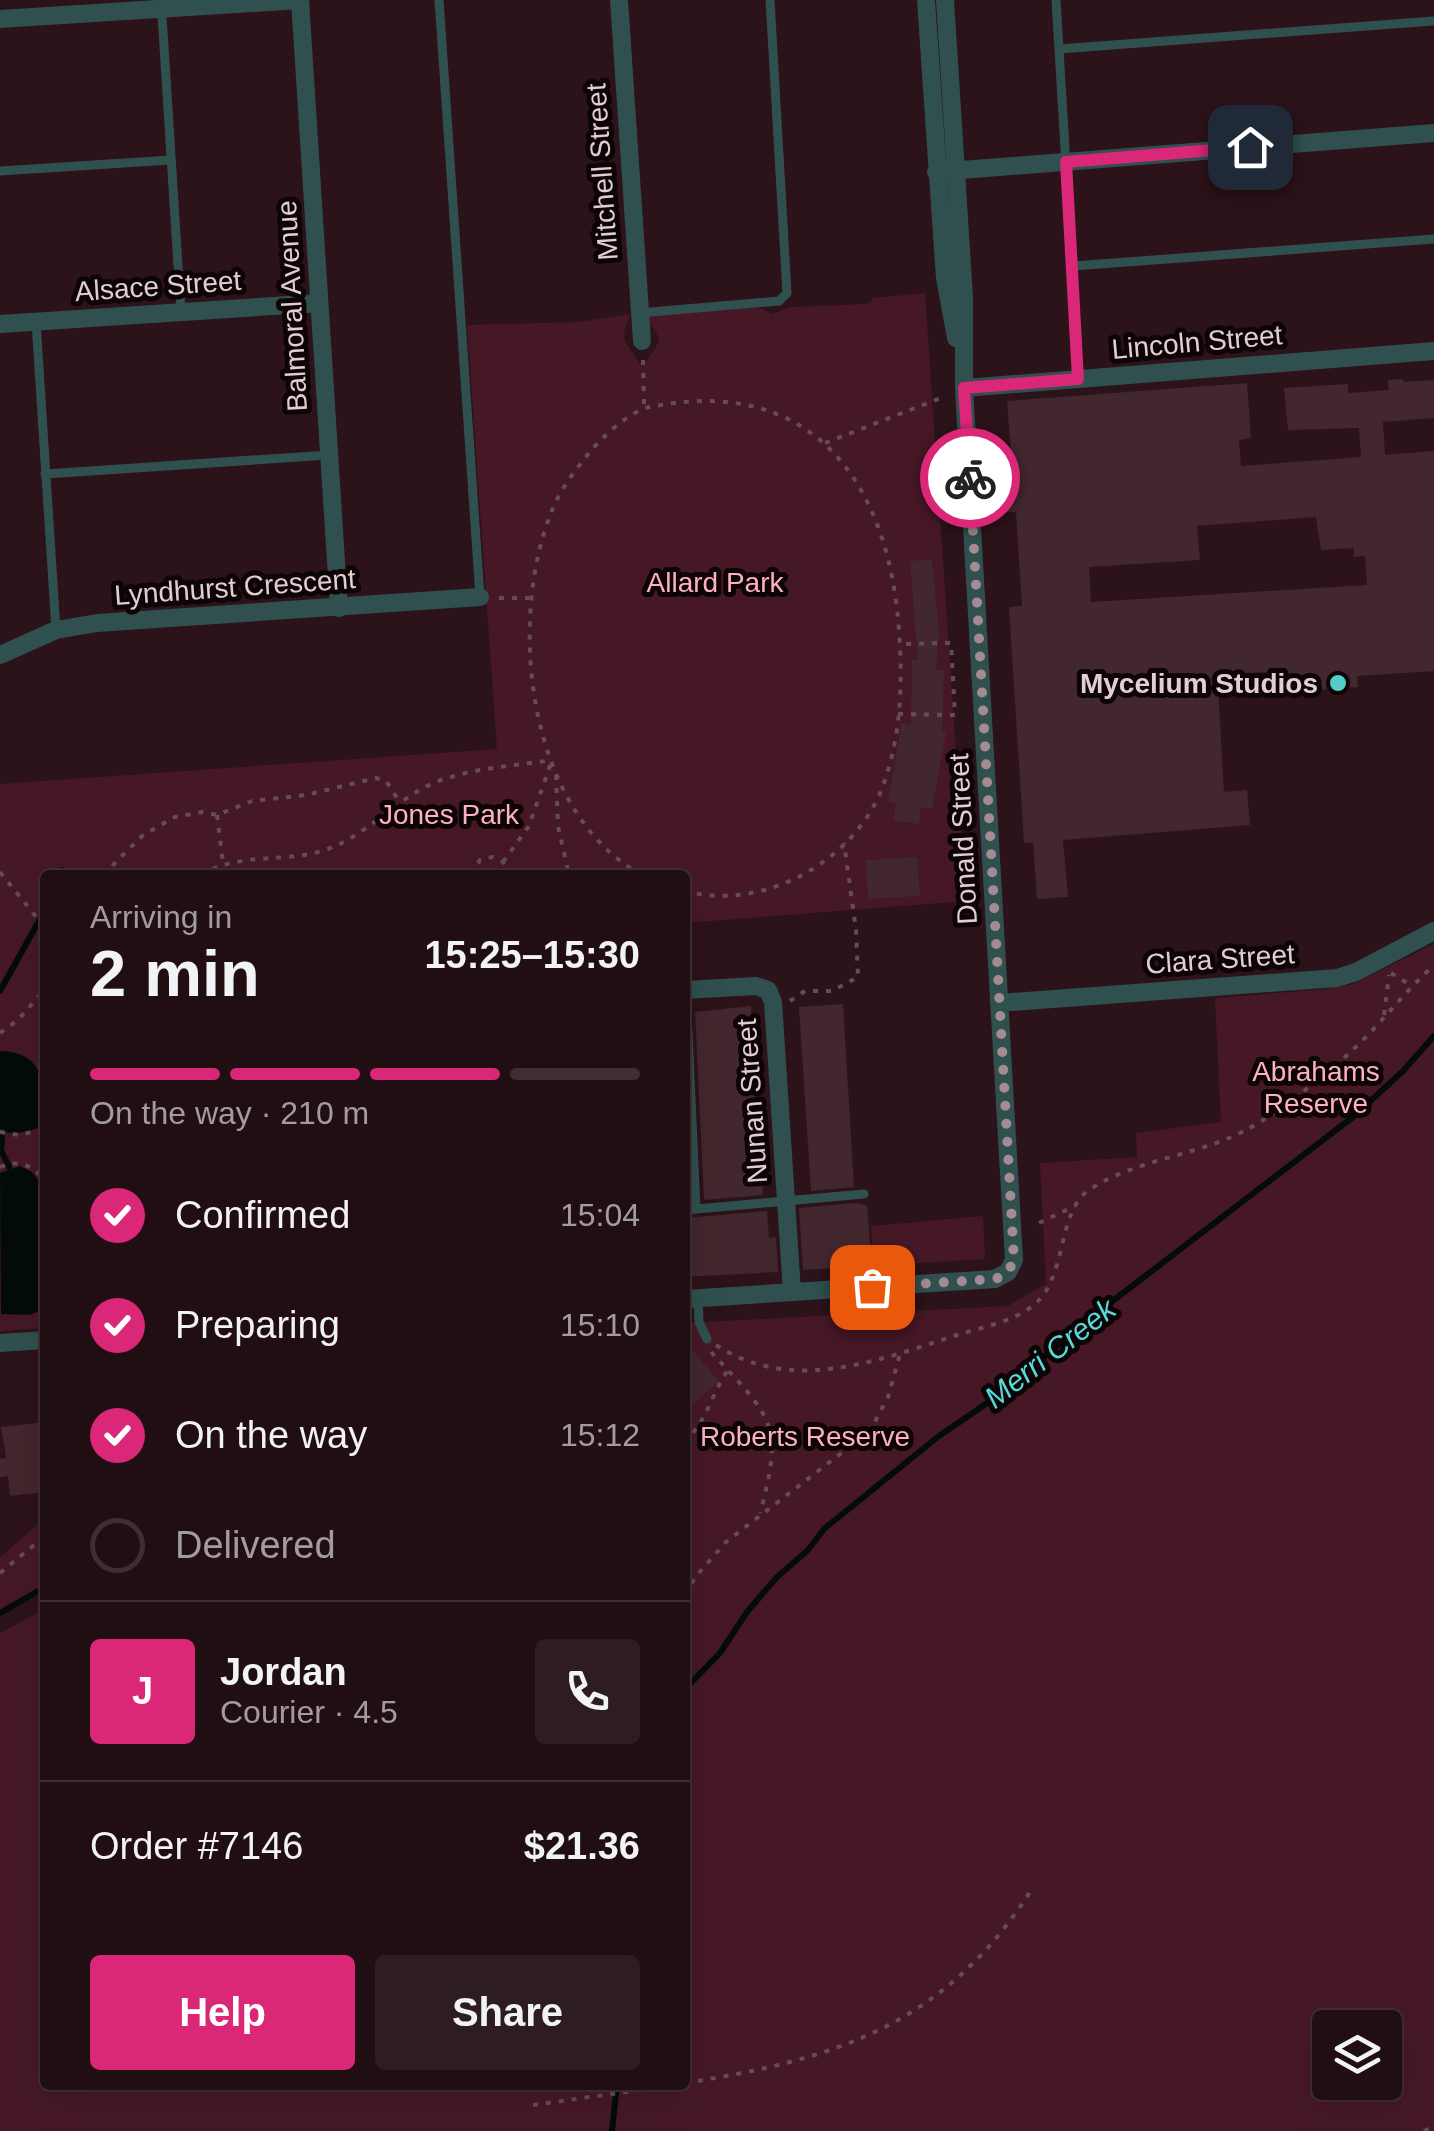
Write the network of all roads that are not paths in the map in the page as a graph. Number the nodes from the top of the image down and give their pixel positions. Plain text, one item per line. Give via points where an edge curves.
1 (300, 0) edge
2 (439, 0) edge
3 (619, 0) edge
4 (770, 0) edge
5 (926, 0) edge
6 (944, 0) edge
7 (1056, 0) edge
8 (161, 4) edge
9 (0, 19) edge
10 (1434, 21) edge
11 (1059, 49) junction
12 (1434, 133) edge
13 (171, 160) junction
14 (1066, 162) junction
15 (956, 170) junction
16 (0, 171) edge
17 (936, 172) junction
18 (1434, 239) edge
19 (1072, 266) junction
20 (320, 303) junction
21 (181, 312) junction
22 (640, 314) junction
23 (36, 322) junction
24 (0, 324) edge
25 (642, 340) road end
26 (1434, 351) edge
27 (1078, 379) junction
28 (964, 388) junction
29 (328, 455) junction
30 (45, 474) junction
31 (480, 597) joint
32 (339, 608) junction
33 (56, 630) junction
34 (0, 656) edge
35 (1434, 931) edge
36 (690, 990) edge
37 (999, 1003) junction
38 (690, 1173) edge
39 (864, 1194) dead end
40 (786, 1199) junction
41 (691, 1210) edge
42 (792, 1292) junction
43 (692, 1298) edge
44 (706, 1338) road end
45 (40, 1340) edge
46 (0, 1343) edge

1 - 8 street
1 - 20 street, Balmoral Avenue
2 - 31 lane
3 - 22 street, Mitchell Street
4 - 22 lane via 787,293 778,301
5 - 17 street, Donald Street
6 - 15 street, Donald Street
7 - 11 lane
8 - 9 street
8 - 13 lane
10 - 11 lane
11 - 14 lane
12 - 14 street
13 - 16 lane
13 - 21 lane
14 - 15 street
14 - 19 lane
15 - 17 street
15 - 28 street, Donald Street
17 - 28 street, Donald Street
18 - 19 lane
19 - 27 lane
20 - 21 street, Alsace Street
20 - 29 street, Balmoral Avenue
21 - 23 street, Alsace Street
22 - 25 street, Mitchell Street
23 - 24 street, Alsace Street
23 - 30 lane
26 - 27 street, Lincoln Street
27 - 28 street, Lincoln Street
28 - 37 street, Donald Street
29 - 30 lane
29 - 32 street, Balmoral Avenue
30 - 33 lane
31 - 32 street, Lyndhurst Crescent
32 - 33 street, Lyndhurst Crescent
33 - 34 street, Lyndhurst Crescent
35 - 37 street, Clara Street via 1336,978
36 - 40 street, Nunan Street via 768,990
37 - 42 street, Donald Street via 1015,1251 1008,1272 996,1279
38 - 41 lane
39 - 40 lane
40 - 41 lane
40 - 42 street, Nunan Street
42 - 43 street
43 - 44 lane
45 - 46 street

